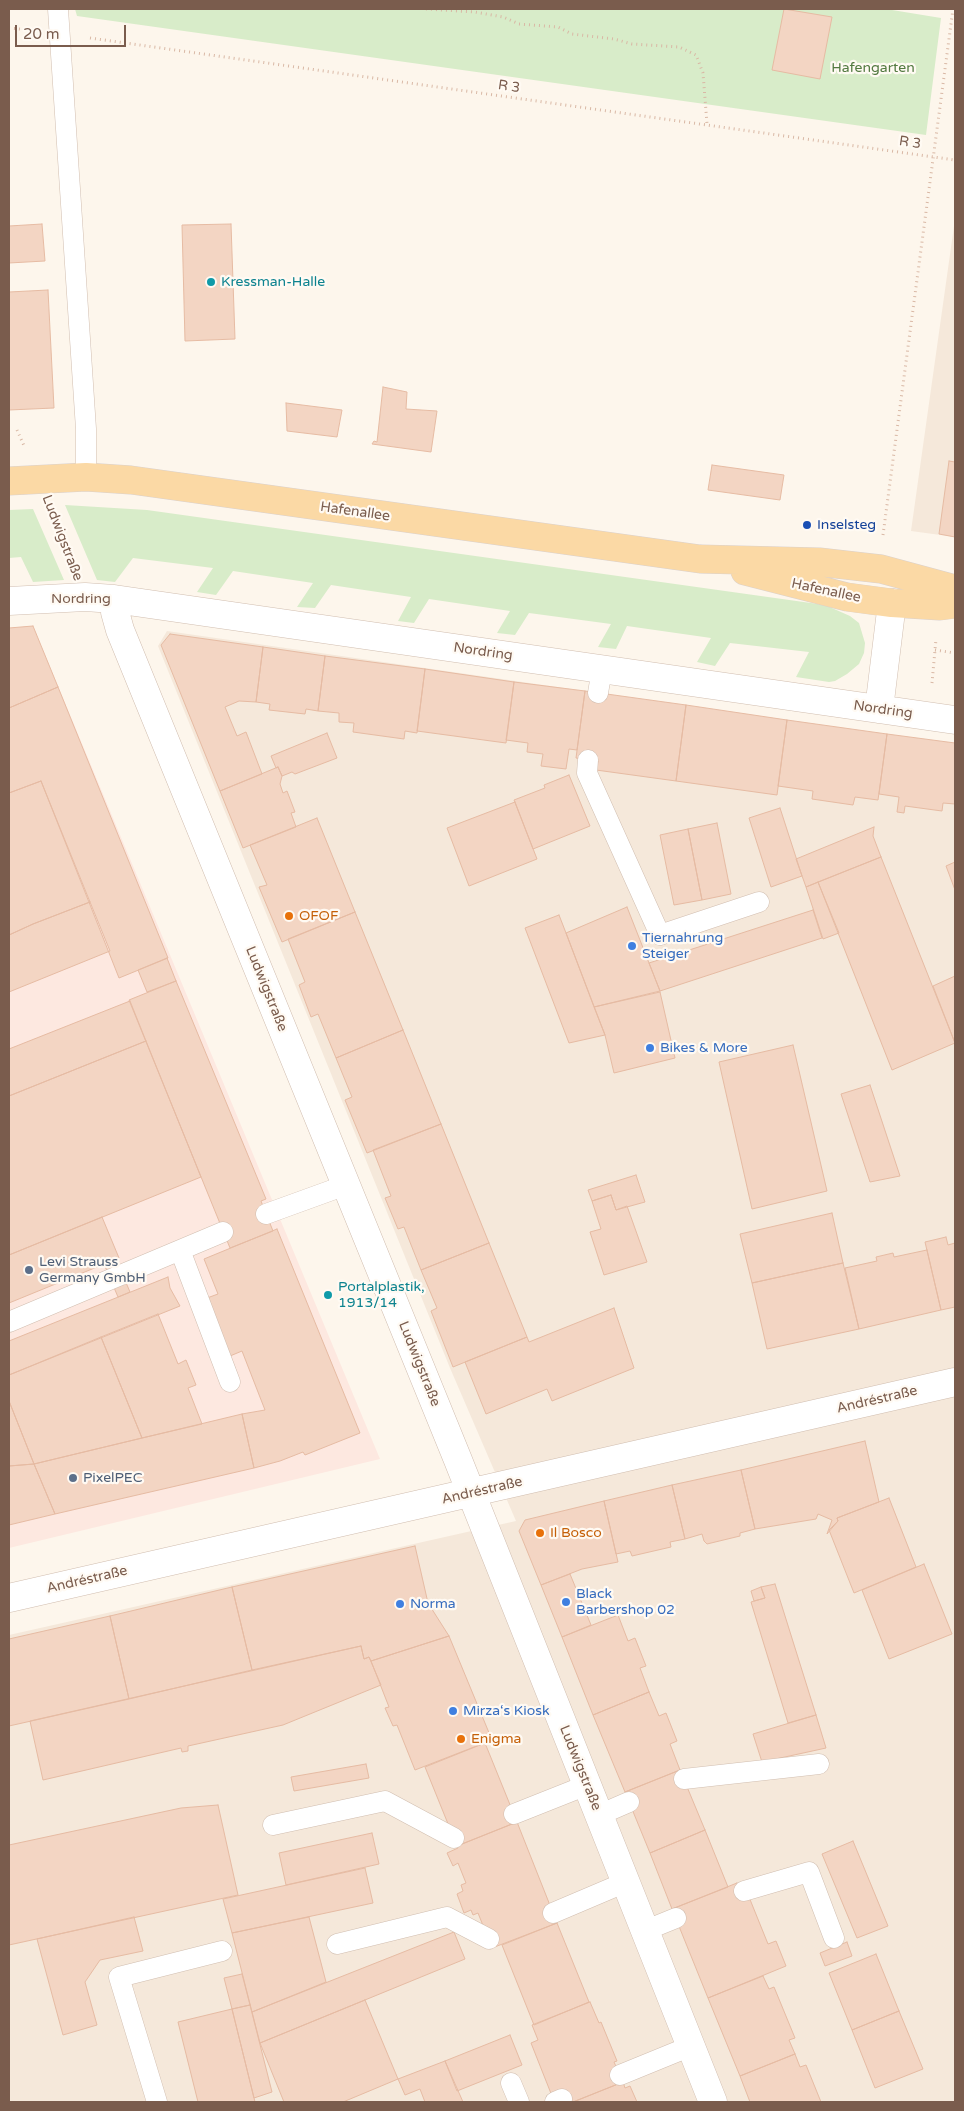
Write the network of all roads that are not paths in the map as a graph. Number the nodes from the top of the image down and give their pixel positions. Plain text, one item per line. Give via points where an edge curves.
1 (58, 9) edge
2 (86, 477) junction
3 (9, 481) edge
4 (700, 559) junction
5 (955, 589) edge
6 (114, 599) junction
7 (9, 601) edge
8 (892, 604) junction
9 (955, 604) edge
10 (879, 709) junction
11 (955, 720) edge
12 (588, 760) dead end
13 (759, 902) dead end
14 (346, 1185) junction
15 (266, 1214) dead end
16 (223, 1232) dead end
17 (180, 1250) junction
18 (9, 1322) edge
19 (230, 1382) dead end
20 (955, 1382) edge
21 (471, 1493) junction
22 (9, 1598) edge
23 (819, 1764) dead end
24 (684, 1779) dead end
25 (587, 1786) junction
26 (629, 1802) dead end
27 (514, 1814) dead end
28 (599, 1815) junction
29 (273, 1825) dead end
30 (454, 1838) dead end
31 (626, 1882) junction
32 (744, 1890) dead end
33 (553, 1913) dead end
34 (676, 1918) dead end
35 (644, 1931) junction
36 (834, 1938) dead end
37 (488, 1939) dead end
38 (337, 1944) dead end
39 (222, 1951) dead end
40 (691, 2046) junction
41 (620, 2075) dead end
42 (511, 2083) dead end
43 (157, 2102) edge
44 (519, 2102) edge
45 (714, 2102) edge

1 - 2 lane via 86,430
2 - 3 main road, Hafenallee
2 - 4 main road, Hafenallee via 131,480
4 - 5 main road, Hafenallee via 819,562 881,569
4 - 8 main road, Hafenallee via 826,592
6 - 7 street, Nordring via 85,597
6 - 10 street, Nordring via 600,681
6 - 14 street, Ludwigstraße via 120,630
8 - 9 main road, Hafenallee
8 - 10 street
10 - 11 street, Nordring
12 - 13 lane via 587,773 660,935
14 - 15 lane
14 - 21 street, Ludwigstraße
16 - 17 lane
17 - 18 lane
17 - 19 lane
20 - 21 street, Andréstraße
21 - 22 street, Andréstraße
21 - 25 street, Ludwigstraße
23 - 24 lane
25 - 27 lane
25 - 28 street, Ludwigstraße
26 - 28 lane
28 - 31 street, Ludwigstraße
29 - 30 lane via 385,1801
31 - 33 lane
31 - 35 street, Ludwigstraße
32 - 36 lane via 809,1872
34 - 35 lane
35 - 40 street, Ludwigstraße
37 - 38 lane via 446,1917
39 - 43 lane via 119,1977
40 - 41 lane
40 - 45 street, Ludwigstraße
42 - 44 lane

